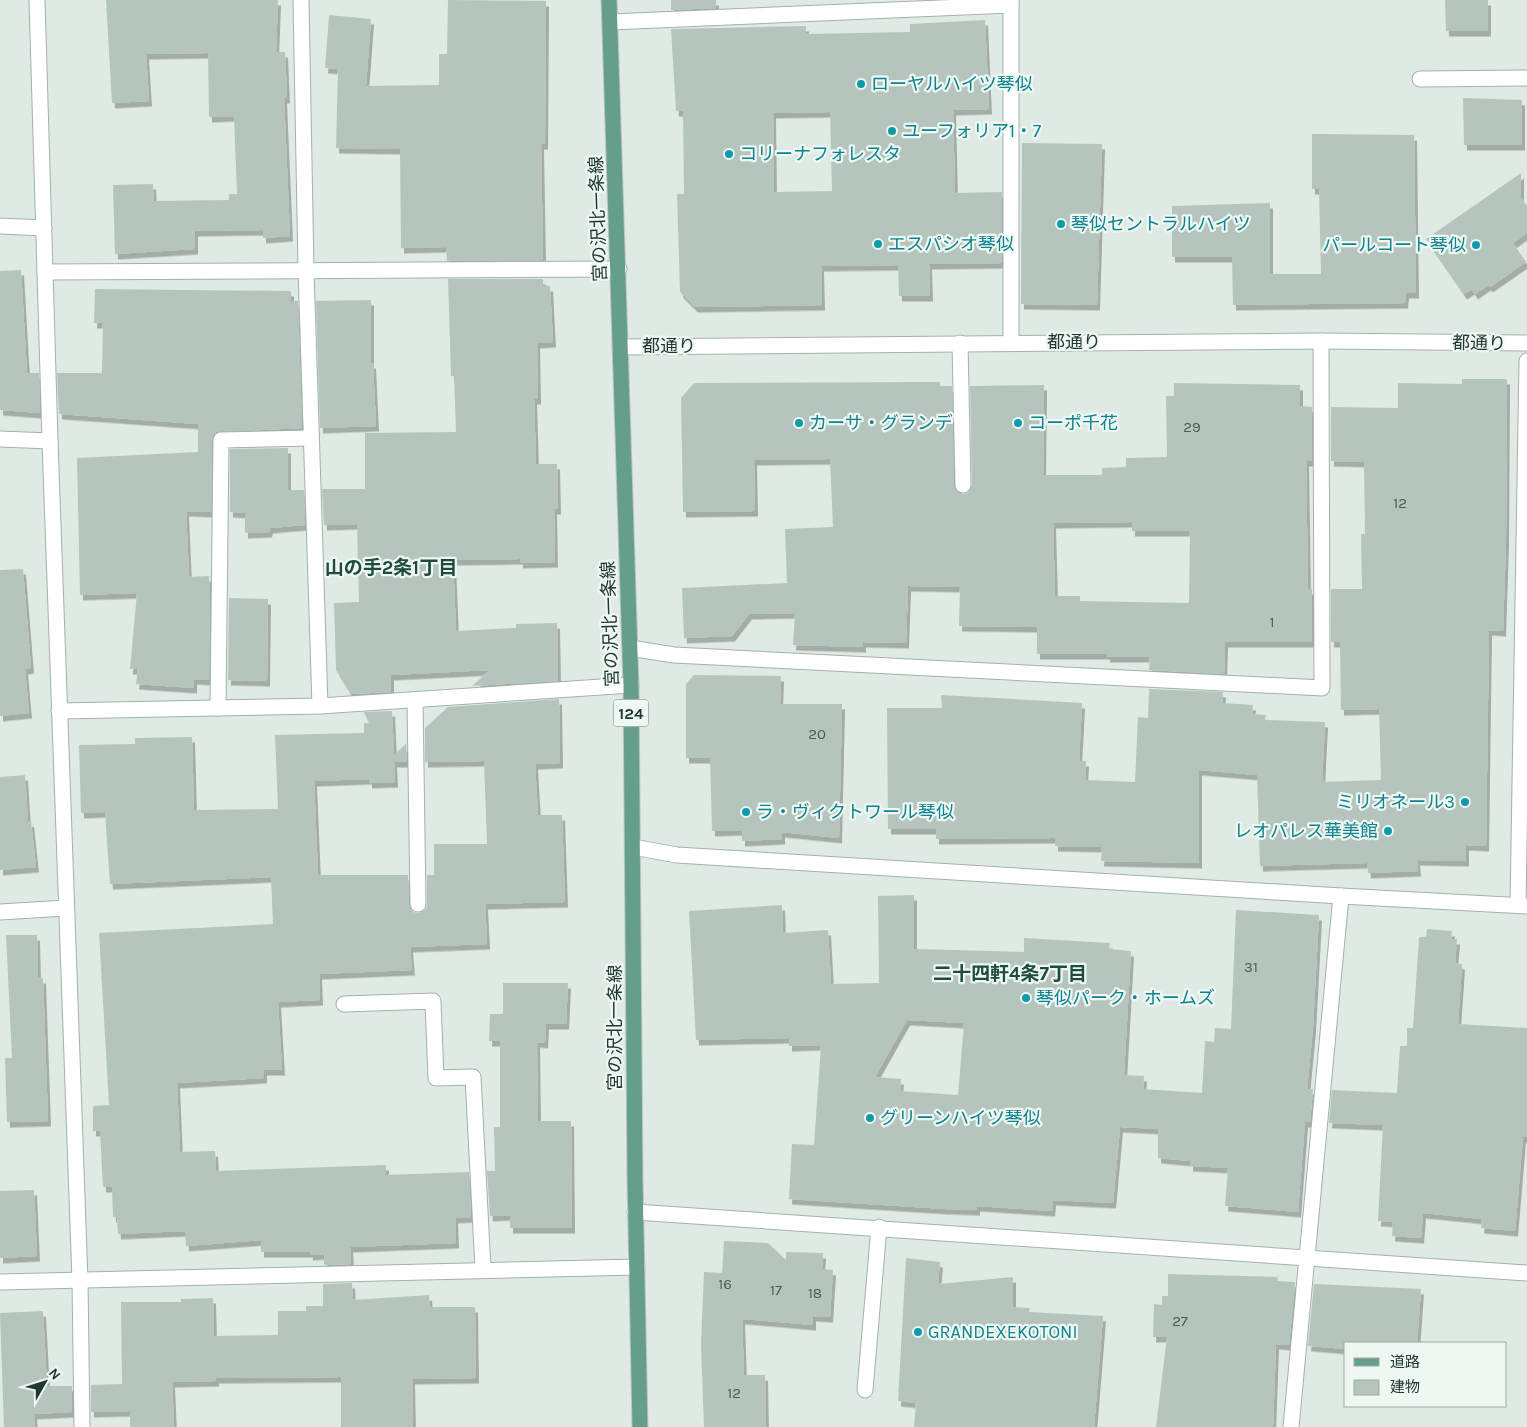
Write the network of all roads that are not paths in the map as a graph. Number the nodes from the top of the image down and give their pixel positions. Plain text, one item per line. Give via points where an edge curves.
1 (37, 0) edge
2 (301, 0) edge
3 (609, 0) edge
4 (1011, 3) edge
5 (610, 22) junction
6 (1527, 78) edge
7 (1420, 79) dead end
8 (0, 226) edge
9 (44, 228) junction
10 (619, 269) junction
11 (306, 270) junction
12 (45, 272) junction
13 (1321, 341) junction
14 (1011, 342) junction
15 (960, 343) junction
16 (1527, 343) edge
17 (620, 347) junction
18 (1527, 361) edge
19 (311, 438) junction
20 (0, 439) edge
21 (50, 441) junction
22 (963, 485) dead end
23 (630, 648) junction
24 (631, 685) junction
25 (414, 700) junction
26 (320, 706) junction
27 (218, 708) junction
28 (60, 711) junction
29 (633, 848) junction
30 (1341, 896) junction
31 (418, 904) dead end
32 (1522, 905) edge
33 (66, 908) junction
34 (0, 912) edge
35 (344, 1004) dead end
36 (636, 1212) junction
37 (880, 1227) junction
38 (1307, 1257) junction
39 (637, 1267) junction
40 (484, 1269) junction
41 (1527, 1272) edge
42 (80, 1281) junction
43 (0, 1282) edge
44 (865, 1390) dead end
45 (82, 1427) edge
46 (640, 1427) edge
47 (1292, 1427) edge

1 - 9 street
2 - 11 street
3 - 5 main road, 宮の沢北一条線 / 124
4 - 5 street
4 - 14 street
5 - 10 main road, 宮の沢北一条線 / 124
6 - 7 street
8 - 9 street
9 - 12 street
10 - 11 street
10 - 17 main road, 宮の沢北一条線 / 124
11 - 12 street
11 - 19 street
12 - 21 street
13 - 14 street, 都通り
13 - 16 street, 都通り
13 - 23 street via 1322,688 674,654
14 - 15 street, 都通り
15 - 17 street, 都通り
15 - 22 street
17 - 23 main road, 宮の沢北一条線 / 124
18 - 32 street
19 - 26 street
19 - 27 street via 221,440
20 - 21 street
21 - 28 street
23 - 24 main road, 宮の沢北一条線 / 124
24 - 25 street
24 - 29 main road, 宮の沢北一条線 / 124
25 - 26 street
25 - 31 street
26 - 27 street
27 - 28 street
28 - 33 street
29 - 30 street via 677,855
29 - 36 main road, 宮の沢北一条線 / 124
30 - 32 street
30 - 38 street
33 - 34 street
33 - 42 street
35 - 40 street via 433,1000 436,1078 473,1077
36 - 37 street
36 - 39 main road, 宮の沢北一条線 / 124
37 - 38 street
37 - 44 street
38 - 41 street
38 - 47 street
39 - 40 street
39 - 46 main road, 宮の沢北一条線 / 124
40 - 42 street
42 - 43 street
42 - 45 street

